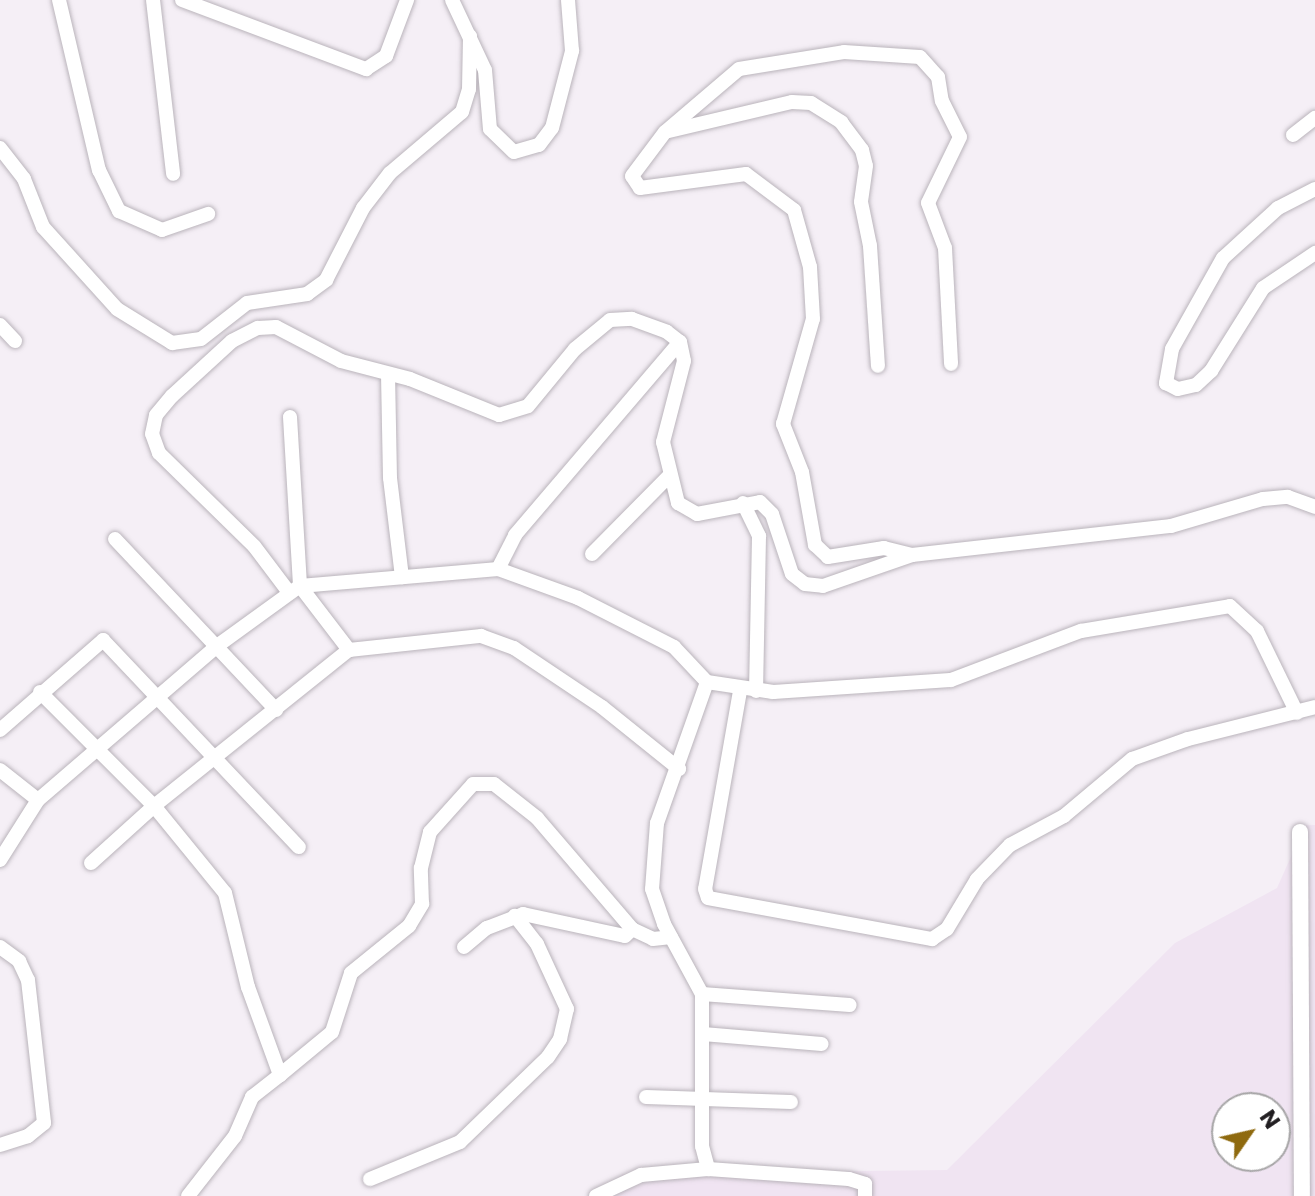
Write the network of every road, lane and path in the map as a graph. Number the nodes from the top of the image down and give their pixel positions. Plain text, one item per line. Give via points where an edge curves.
1 (59, 0) edge
2 (153, 0) edge
3 (182, 0) edge
4 (407, 0) edge
5 (452, 0) edge
6 (568, 0) edge
7 (470, 36) junction
8 (1315, 118) edge
9 (665, 132) junction
10 (1293, 135) dead end
11 (0, 148) edge
12 (173, 174) dead end
13 (1315, 189) edge
14 (208, 214) dead end
15 (1315, 253) edge
16 (0, 325) edge
17 (15, 341) dead end
18 (680, 342) junction
19 (951, 364) dead end
20 (878, 366) dead end
21 (388, 374) junction
22 (290, 417) dead end
23 (668, 477) junction
24 (743, 503) junction
25 (1315, 507) edge
26 (115, 539) dead end
27 (592, 554) dead end
28 (912, 555) junction
29 (498, 569) junction
30 (402, 577) junction
31 (294, 588) junction
32 (217, 646) junction
33 (349, 650) junction
34 (707, 682) junction
35 (740, 691) junction
36 (756, 691) junction
37 (40, 692) junction
38 (156, 697) junction
39 (1315, 707) edge
40 (276, 710) junction
41 (1297, 713) junction
42 (0, 730) edge
43 (96, 747) junction
44 (214, 759) junction
45 (679, 769) junction
46 (0, 770) edge
47 (38, 800) junction
48 (154, 806) junction
49 (1300, 832) dead end
50 (299, 847) dead end
51 (0, 860) edge
52 (91, 863) dead end
53 (515, 916) junction
54 (632, 929) junction
55 (671, 937) junction
56 (0, 947) edge
57 (464, 947) dead end
58 (702, 994) junction
59 (850, 1005) dead end
60 (703, 1034) junction
61 (822, 1044) dead end
62 (280, 1075) junction
63 (703, 1096) junction
64 (646, 1097) dead end
65 (1308, 1100) edge
66 (791, 1102) dead end
67 (0, 1145) edge
68 (708, 1169) junction
69 (370, 1179) dead end
70 (865, 1190) edge
71 (188, 1196) edge
72 (596, 1196) edge
73 (1302, 1196) edge

1 - 14 street via 99,170 119,211 162,230
2 - 12 street
3 - 4 street via 366,69 386,56
5 - 7 street
6 - 7 street via 572,51 564,91 552,128 527,150 505,147 490,129 485,70
7 - 11 street via 469,89 462,112 390,173 363,208 326,280 307,294 247,303 201,339 172,343 117,309 43,227 24,179
8 - 10 street
9 - 19 street via 727,78 753,64 844,52 920,57 938,77 942,101 960,137 928,203 945,248
9 - 20 street via 792,102 811,103 841,122 862,150 866,166 861,202 870,246
9 - 28 street via 635,170 633,184 640,188 746,174 794,210 813,319 783,424 802,472 820,554 884,548
13 - 15 street via 1278,208 1223,258 1172,349 1166,383 1178,389 1196,385 1211,371 1263,288
16 - 17 street
18 - 21 street via 640,321 610,320 575,349 528,406 514,414 499,415
18 - 23 street via 684,361 663,442
18 - 29 street via 515,535
21 - 30 street via 390,478
21 - 31 street via 341,361 276,327 258,328 232,341 156,415 152,434 159,453
22 - 31 street
23 - 24 street via 678,503 697,514
23 - 27 street
24 - 28 street via 767,507 792,574 805,584 823,586
24 - 36 street via 759,536
25 - 28 street via 1288,497 1263,499 1171,526
26 - 32 street
29 - 30 street
29 - 34 street via 578,598 674,647
30 - 31 street
31 - 32 street
31 - 33 street
32 - 38 street
32 - 40 street
33 - 40 street
33 - 45 street via 481,636 514,648 602,707
34 - 35 street
34 - 45 street
35 - 36 street
35 - 41 street via 708,898 932,939 947,929 977,879 1010,845 1064,816 1132,759 1188,739
36 - 41 street via 951,680 1081,631 1230,606 1257,631
37 - 38 street via 103,640
37 - 42 street
37 - 43 street
38 - 43 street
38 - 44 street
39 - 41 street
40 - 44 street
43 - 47 street
43 - 48 street
44 - 48 street
44 - 50 street
45 - 55 street via 657,823 652,889
46 - 47 street
47 - 51 street
48 - 52 street
48 - 62 street via 229,900 248,987
49 - 65 street
53 - 54 street via 540,915 625,936
53 - 57 street via 487,928
53 - 69 street via 548,964 567,1009 560,1039 460,1142
54 - 55 street via 653,939
54 - 62 street via 537,818 494,784 473,784 430,832 421,868 422,904 409,926 351,973 332,1032
55 - 58 street
56 - 67 street via 19,961 28,980 44,1123 28,1136
58 - 59 street
58 - 60 street
60 - 61 street
60 - 63 street
62 - 71 street via 252,1097 235,1136
63 - 64 street
63 - 66 street
63 - 68 street via 702,1146
65 - 73 street
68 - 70 street
68 - 72 street via 641,1175

